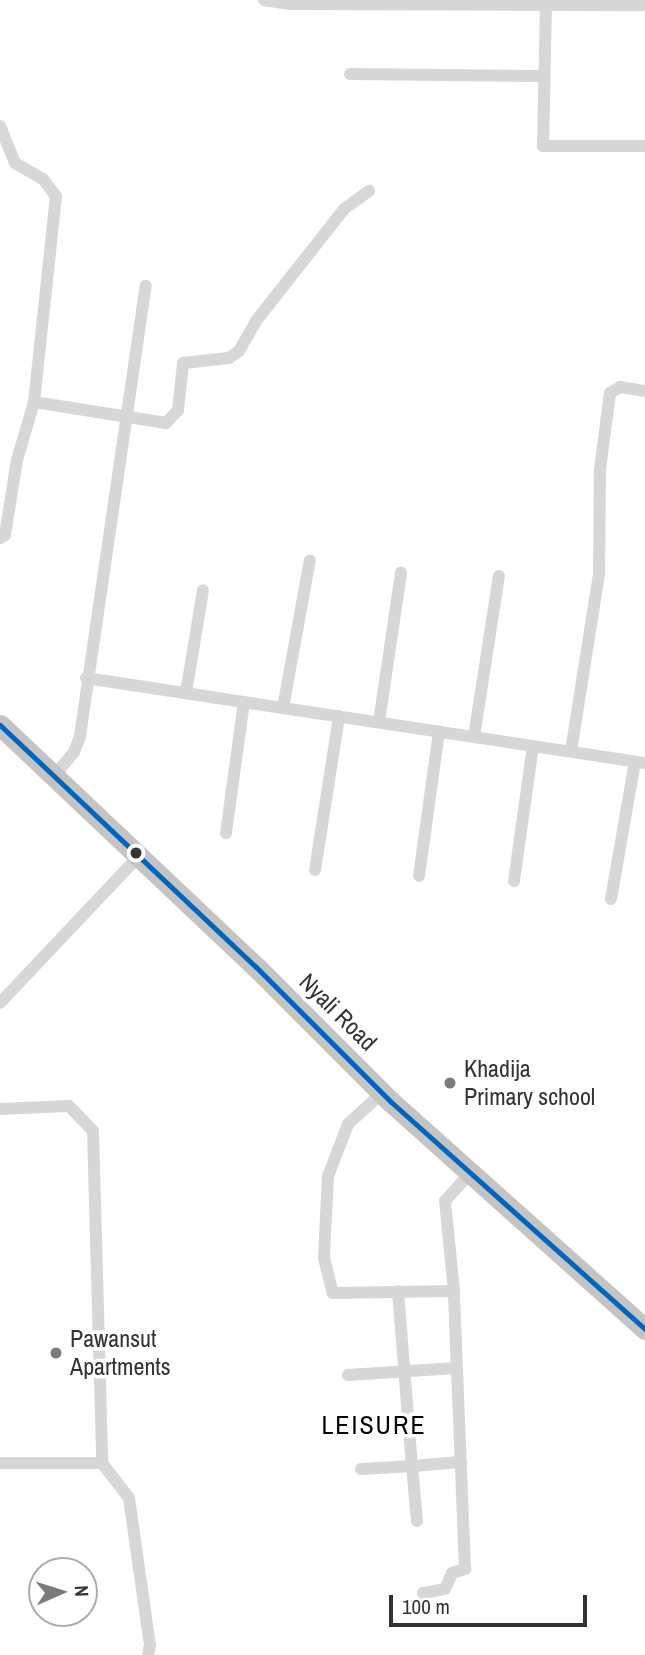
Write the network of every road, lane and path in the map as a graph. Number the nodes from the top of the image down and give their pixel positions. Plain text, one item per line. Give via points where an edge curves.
1 (264, 0) edge
2 (546, 4) junction
3 (645, 5) edge
4 (350, 74) dead end
5 (542, 76) junction
6 (0, 126) edge
7 (645, 146) edge
8 (369, 191) dead end
9 (146, 286) dead end
10 (645, 391) edge
11 (34, 402) junction
12 (125, 420) junction
13 (0, 538) edge
14 (310, 560) dead end
15 (401, 573) dead end
16 (499, 576) dead end
17 (203, 590) dead end
18 (86, 678) junction
19 (186, 693) junction
20 (244, 702) junction
21 (284, 708) junction
22 (339, 716) junction
23 (379, 722) junction
24 (0, 726) edge
25 (439, 731) junction
26 (474, 737) junction
27 (533, 746) junction
28 (571, 751) junction
29 (640, 762) edge
30 (54, 776) junction
31 (226, 832) dead end
32 (139, 856) junction
33 (315, 870) dead end
34 (419, 876) dead end
35 (514, 881) dead end
36 (611, 899) dead end
37 (0, 1003) edge
38 (382, 1093) junction
39 (0, 1109) edge
40 (469, 1174) junction
41 (453, 1291) junction
42 (398, 1292) junction
43 (645, 1329) edge
44 (457, 1368) junction
45 (403, 1370) junction
46 (348, 1375) dead end
47 (461, 1462) junction
48 (0, 1463) edge
49 (102, 1463) junction
50 (412, 1466) junction
51 (361, 1469) dead end
52 (417, 1521) dead end
53 (423, 1593) dead end
54 (148, 1655) edge

1 - 2 street via 290,4
2 - 3 street
2 - 5 street
4 - 5 street
5 - 7 street via 543,146
6 - 11 street via 15,163 43,179 55,196
8 - 12 street via 344,209 256,321 239,351 229,358 183,363 178,410 166,424
9 - 12 street
10 - 28 street via 620,387 610,393 600,469 599,574
11 - 12 street
11 - 13 street via 17,460 5,535
12 - 18 street
14 - 21 street
15 - 23 street
16 - 26 street
17 - 19 street
18 - 19 street
18 - 30 street via 80,736 74,752
19 - 20 street
20 - 21 street
20 - 31 street
21 - 22 street
22 - 23 street
22 - 33 street
23 - 25 street
24 - 30 highway, Nyali Road
25 - 26 street
25 - 34 street
26 - 27 street
27 - 28 street
27 - 35 street
28 - 29 street
29 - 36 street
30 - 32 highway, Nyali Road
32 - 37 street
32 - 38 highway, Nyali Road
38 - 40 highway, Nyali Road
38 - 42 street via 348,1124 328,1176 324,1258 333,1293
39 - 49 street via 69,1106 93,1131
40 - 41 street via 445,1201
40 - 43 highway, Nyali Road
41 - 42 street
41 - 44 street
42 - 45 street
44 - 45 street
44 - 47 street
45 - 46 street
45 - 50 street
47 - 50 street
47 - 53 street via 466,1569 452,1573 445,1589
48 - 49 street
49 - 54 street via 129,1499
50 - 51 street
50 - 52 street

